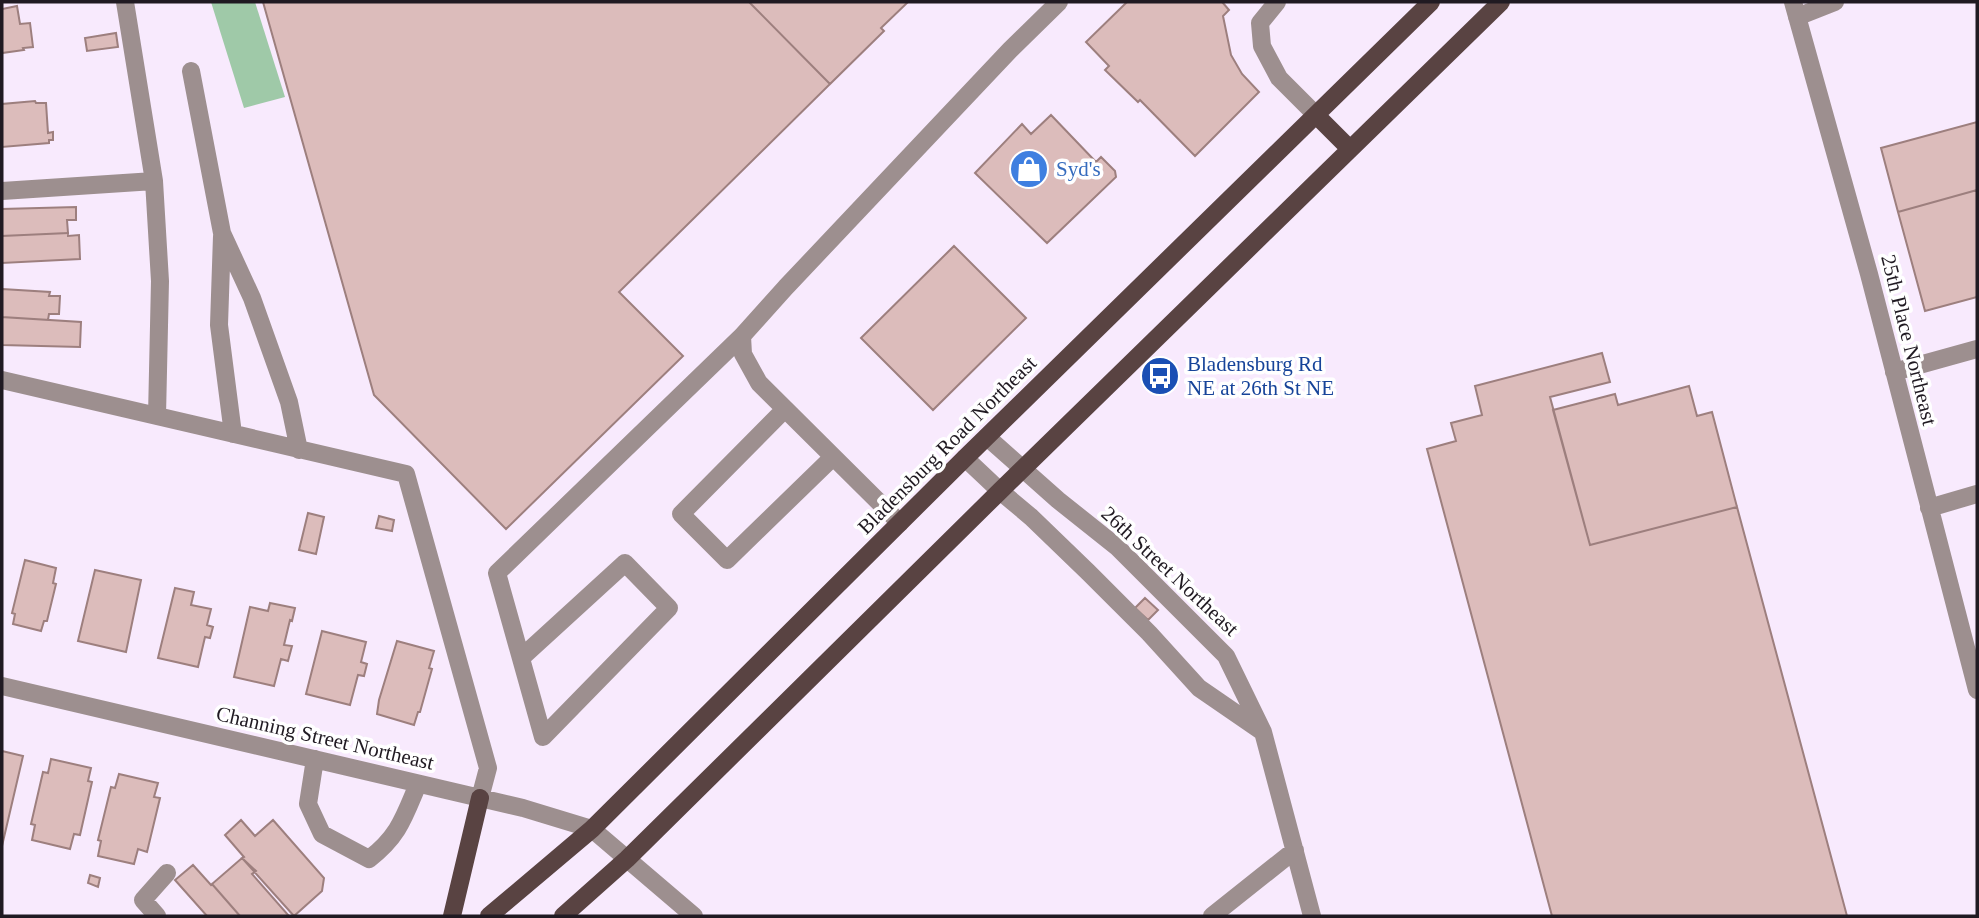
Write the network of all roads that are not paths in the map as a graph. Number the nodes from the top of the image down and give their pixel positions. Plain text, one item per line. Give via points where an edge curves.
1 (125, 2) edge
2 (1059, 2) edge
3 (1278, 2) edge
4 (1432, 2) edge
5 (1501, 2) edge
6 (1835, 2) edge
7 (1795, 9) edge
8 (191, 71) dead end
9 (1316, 115) junction
10 (1350, 149) junction
11 (154, 181) junction
12 (2, 191) edge
13 (222, 233) junction
14 (742, 336) junction
15 (1977, 349) edge
16 (1894, 372) junction
17 (2, 380) edge
18 (785, 409) junction
19 (157, 416) junction
20 (233, 434) junction
21 (987, 437) junction
22 (299, 450) junction
23 (833, 457) junction
24 (965, 458) junction
25 (1024, 470) junction
26 (1000, 491) junction
27 (1977, 494) edge
28 (1929, 508) junction
29 (900, 523) junction
30 (521, 658) junction
31 (2, 686) edge
32 (1977, 690) edge
33 (1263, 732) junction
34 (316, 759) junction
35 (418, 784) junction
36 (480, 798) junction
37 (592, 829) junction
38 (1295, 850) junction
39 (627, 859) junction
40 (167, 873) dead end
41 (157, 916) edge
42 (452, 916) edge
43 (489, 916) edge
44 (563, 916) edge
45 (694, 916) edge
46 (1212, 916) edge
47 (1312, 916) edge

1 - 11 street
2 - 14 street
3 - 9 street via 1260,23 1262,46 1279,78
4 - 9 main road, Bladensburg Road Northeast
5 - 10 main road
6 - 7 street
7 - 16 street, 25th Place Northeast
8 - 13 street
9 - 10 main road
9 - 21 main road, Bladensburg Road Northeast
10 - 25 main road
11 - 12 street
11 - 19 street via 160,281
13 - 20 street via 219,325
13 - 22 street via 252,298 289,402
14 - 18 street via 743,354 758,383
14 - 30 street via 497,573
15 - 16 street
16 - 28 street, 25th Place Northeast
17 - 19 street
18 - 23 street
18 - 23 street via 681,513 727,560
19 - 20 street
20 - 22 street
21 - 24 main road, Bladensburg Road Northeast
21 - 25 street, 26th Street Northeast
22 - 36 street via 406,474 488,768
23 - 29 street
24 - 26 street
24 - 29 main road, Bladensburg Road Northeast
25 - 26 main road
25 - 33 street, 26th Street Northeast via 1117,547 1226,656
26 - 33 street via 1097,581 1199,688
26 - 39 main road
27 - 28 street
28 - 32 street, 25th Place Northeast
29 - 37 main road, Bladensburg Road Northeast
30 - 30 street via 543,737 669,608 625,563
31 - 34 street, Channing Street Northeast
33 - 38 street, 26th Street Northeast
34 - 35 street, Channing Street Northeast
34 - 35 street via 309,804 322,834 369,859 400,828
35 - 36 street, Channing Street Northeast
36 - 37 street, Channing Street Northeast
36 - 42 main road
37 - 39 street, Channing Street Northeast
37 - 43 main road, Bladensburg Road Northeast
38 - 46 street
38 - 47 street, 26th Street Northeast
39 - 44 main road
39 - 45 street, Channing Street Northeast
40 - 41 street via 143,900

